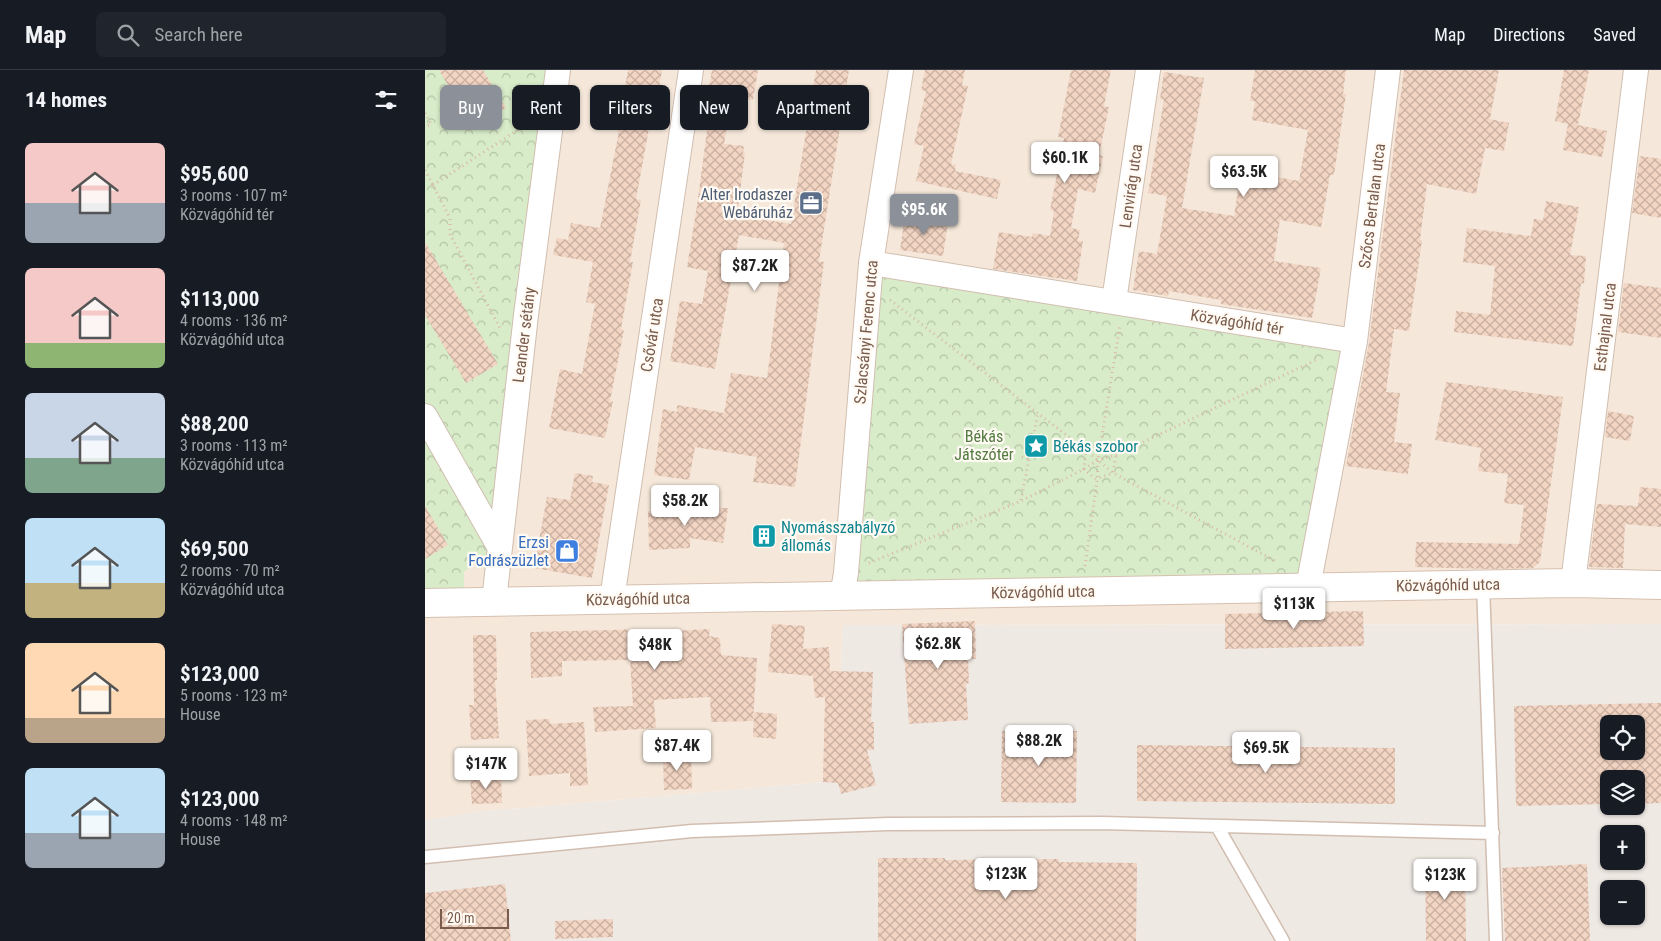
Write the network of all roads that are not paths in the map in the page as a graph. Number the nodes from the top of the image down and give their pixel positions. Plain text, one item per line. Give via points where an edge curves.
1 (542, 70) edge
2 (558, 70) edge
3 (691, 70) edge
4 (901, 70) edge
5 (1148, 70) edge
6 (1388, 70) edge
7 (1636, 70) edge
8 (548, 85) edge
9 (556, 85) edge
10 (550, 130) edge
11 (870, 273) junction
12 (1119, 302) junction
13 (1355, 341) junction
14 (425, 416) edge
15 (500, 548) junction
16 (1573, 583) junction
17 (844, 584) junction
18 (1483, 585) junction
19 (1661, 585) edge
20 (1307, 588) junction
21 (612, 600) junction
22 (494, 601) junction
23 (425, 602) edge
24 (1217, 826) junction
25 (1493, 833) junction
26 (425, 857) edge
27 (1283, 941) edge
28 (1496, 941) edge

1 - 8 street
2 - 9 street, Leander sétány
3 - 21 street, Csővár utca
4 - 11 street, Szlacsányi Ferenc utca
5 - 12 street, Lenvirág utca
6 - 13 street, Szőcs Bertalan utca
7 - 16 street, Esthajnal utca
10 - 15 street, Leander sétány
11 - 12 street, Közvágóhíd tér
11 - 17 street, Szlacsányi Ferenc utca
12 - 13 street, Közvágóhíd tér
13 - 20 street
14 - 15 street
15 - 22 street, Leander sétány
16 - 18 street, Közvágóhíd utca
16 - 19 street, Közvágóhíd utca
17 - 20 street, Közvágóhíd utca via 1081,591
17 - 21 street, Közvágóhíd utca
18 - 20 street, Közvágóhíd utca
18 - 25 lane
21 - 22 street, Közvágóhíd utca
22 - 23 street, Közvágóhíd utca
24 - 25 lane
24 - 26 lane via 888,824 702,831
24 - 27 lane
25 - 28 lane

